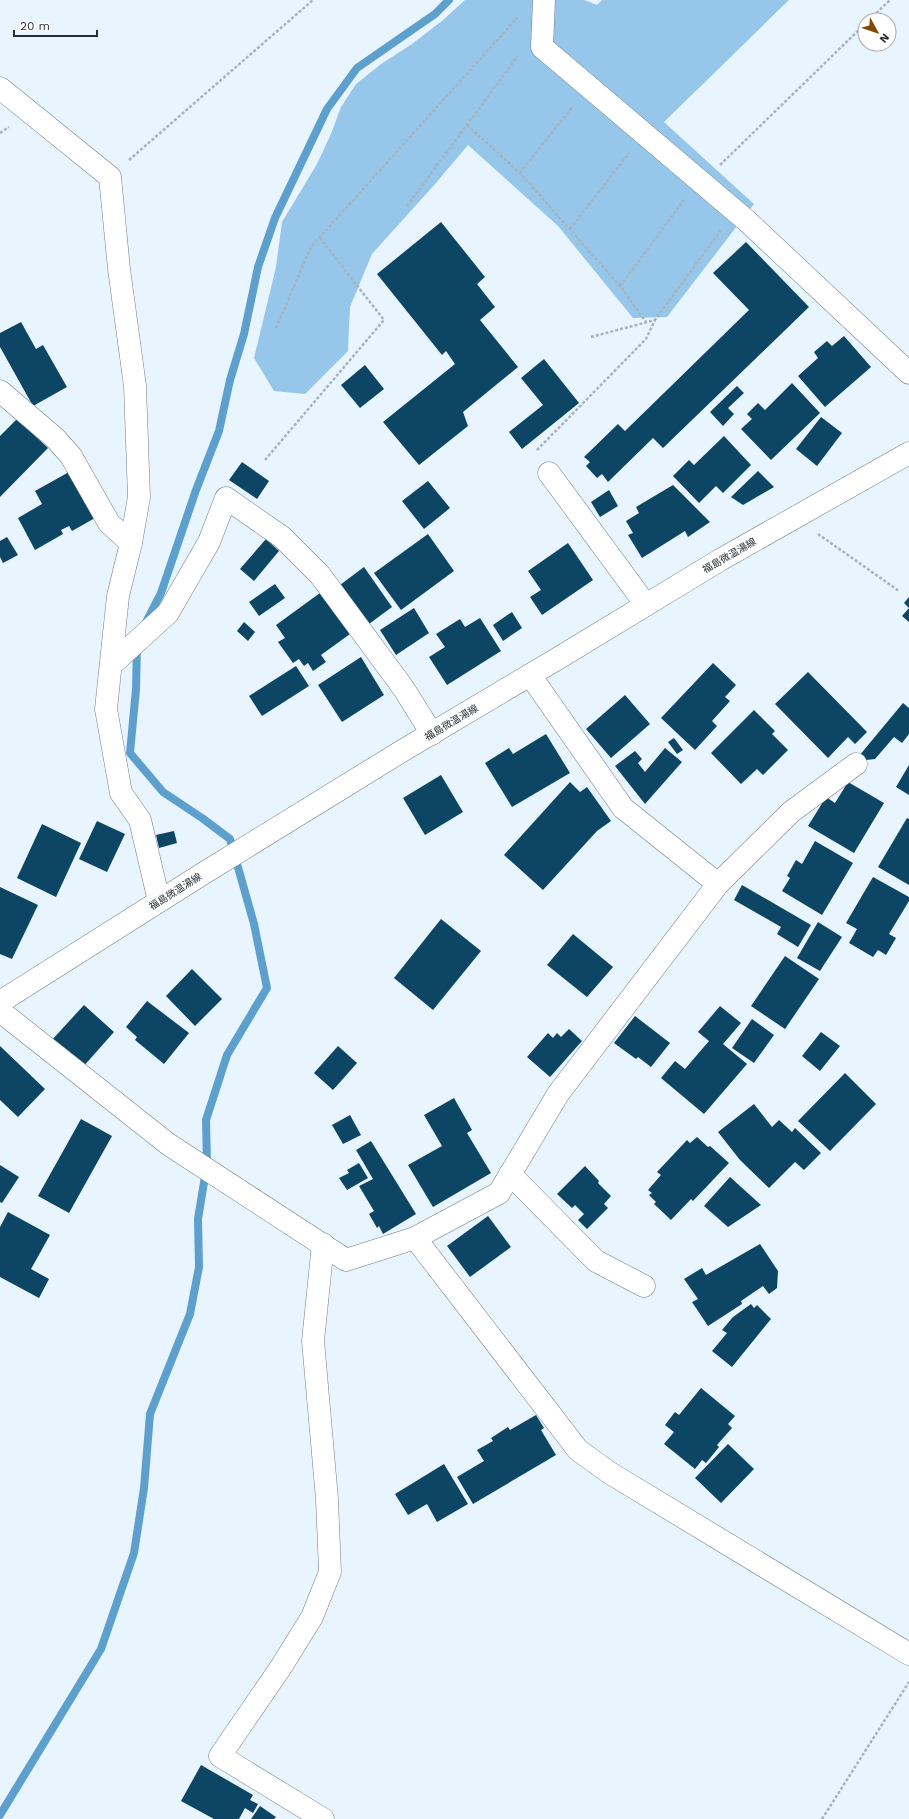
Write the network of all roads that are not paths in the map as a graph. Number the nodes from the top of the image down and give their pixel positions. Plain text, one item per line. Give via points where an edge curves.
1 (544, 1) edge
2 (0, 88) edge
3 (909, 373) edge
4 (0, 391) edge
5 (909, 453) edge
6 (549, 473) dead end
7 (131, 543) junction
8 (646, 605) junction
9 (111, 666) junction
10 (530, 675) junction
11 (432, 734) junction
12 (856, 764) dead end
13 (718, 884) junction
14 (159, 901) junction
15 (0, 1002) edge
16 (0, 1011) edge
17 (510, 1174) junction
18 (415, 1238) junction
19 (322, 1244) junction
20 (644, 1286) dead end
21 (909, 1654) edge
22 (311, 1816) edge

1 - 3 street via 542,47 735,211
2 - 7 street via 110,177 135,386 138,497
4 - 7 street via 55,438 70,456 109,523
5 - 8 street, 福島微温湯線
6 - 8 street
7 - 9 street via 118,596
8 - 10 street, 福島微温湯線
9 - 11 street via 168,613 209,542 226,498 282,537 320,575 404,689
9 - 14 street via 106,709 121,793 140,820
10 - 11 street, 福島微温湯線
10 - 13 street via 623,808
11 - 14 street, 福島微温湯線
12 - 13 street via 791,812
13 - 17 street via 558,1094
14 - 15 street, 福島微温湯線
16 - 19 street via 168,1144
17 - 18 street via 498,1193
17 - 20 street via 596,1260
18 - 19 street via 346,1260
18 - 21 street via 578,1450 617,1477
19 - 22 street via 313,1341 327,1498 330,1572 312,1617 281,1668 220,1756

